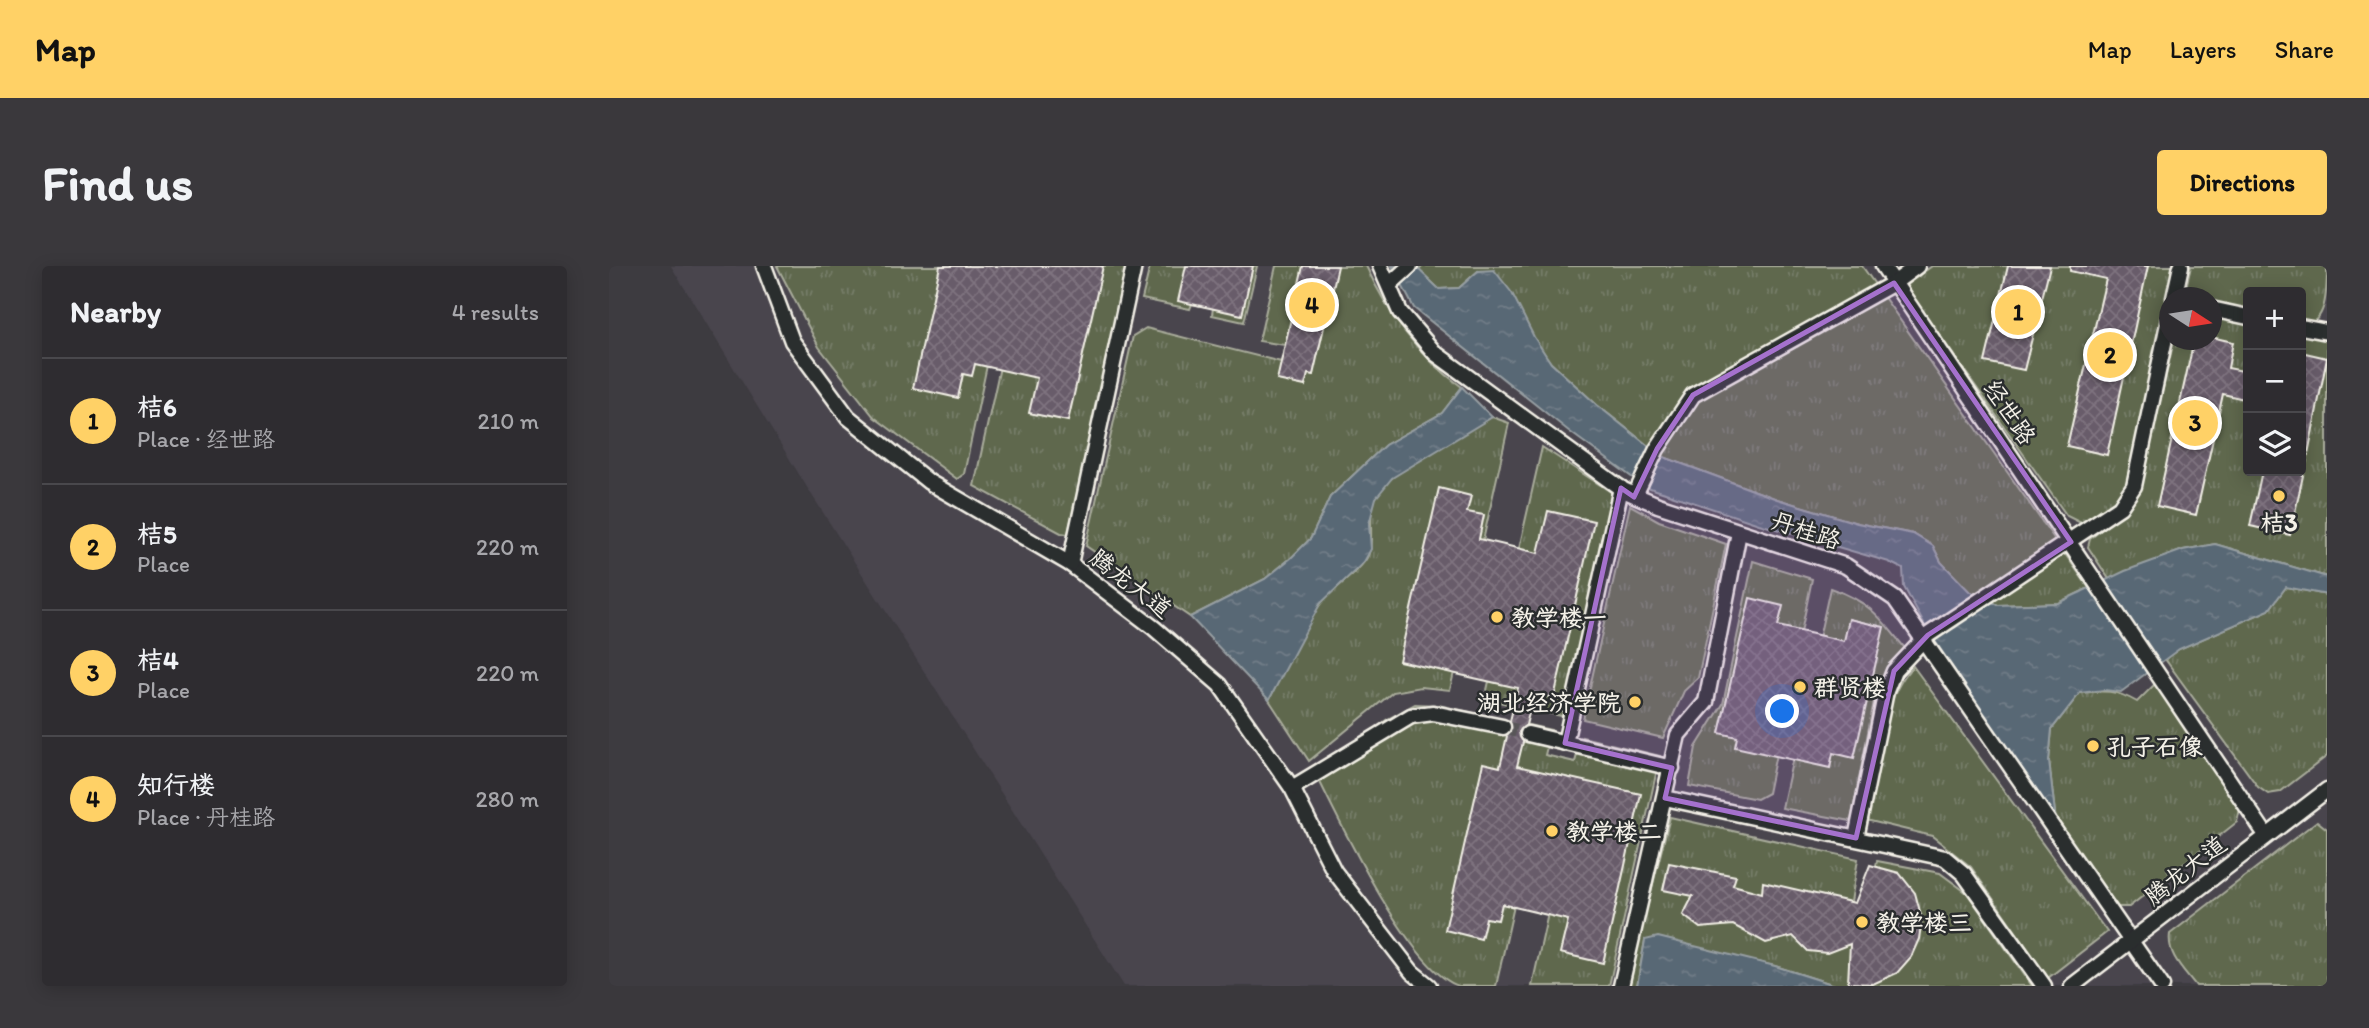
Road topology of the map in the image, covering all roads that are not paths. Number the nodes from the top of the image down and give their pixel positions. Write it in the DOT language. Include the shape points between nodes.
graph roads {
  1 [pos="764,266"];
  2 [pos="1134,266"];
  3 [pos="1380,266"];
  4 [pos="1410,266"];
  5 [pos="1883,266"];
  6 [pos="1917,266"];
  7 [pos="2181,266"];
  8 [pos="1894,282"];
  9 [pos="1390,284"];
  10 [pos="2176,287"];
  11 [pos="2222,311"];
  12 [pos="2243,316"];
  13 [pos="2306,328"];
  14 [pos="2327,332"];
  15 [pos="2163,350"];
  16 [pos="1621,488"];
  17 [pos="1637,491"];
  18 [pos="1739,532"];
  19 [pos="2071,542"];
  20 [pos="1070,564"];
  21 [pos="1925,637"];
  22 [pos="1503,727"];
  23 [pos="1528,734"];
  24 [pos="1565,743"];
  25 [pos="1672,768"];
  26 [pos="1292,788"];
  27 [pos="2326,794"];
  28 [pos="1665,798"];
  29 [pos="2266,835"];
  30 [pos="1856,838"];
  31 [pos="2130,942"];
  32 [pos="1429,986"];
  33 [pos="1622,986"];
  34 [pos="2044,986"];
  35 [pos="2072,986"];
  36 [pos="2162,986"];
  1 -- 20 [label="street, 腾龙大道" via="792,341 848,417 929,481"];
  2 -- 20 [label="street"];
  3 -- 9 [label="street, 丹桂路"];
  4 -- 9 [label="street"];
  5 -- 8 [label="street, 经世路"];
  6 -- 8 [label="street"];
  7 -- 10 [label="street"];
  8 -- 17 [label="street" via="1693,395 1657,449"];
  8 -- 19 [label="street, 经世路"];
  9 -- 16 [label="street, 丹桂路" via="1400,312 1435,353"];
  11 -- 12 [label="street"];
  13 -- 14 [label="street"];
  15 -- 19 [label="street" via="2134,486 2120,507"];
  16 -- 17 [label="street, 丹桂路"];
  16 -- 24 [label="street"];
  17 -- 18 [label="street, 丹桂路"];
  18 -- 21 [label="street, 丹桂路" via="1846,566 1895,599"];
  18 -- 25 [label="street" via="1706,702 1678,735"];
  19 -- 21 [label="street"];
  19 -- 29 [label="street, 经世路"];
  20 -- 26 [label="street, 腾龙大道" via="1220,685"];
  21 -- 30 [label="street" via="1893,671 1886,691"];
  21 -- 31 [label="street, 丹桂路"];
  22 -- 26 [label="street" via="1433,713 1411,716"];
  23 -- 24 [label="street"];
  24 -- 25 [label="street"];
  25 -- 28 [label="street"];
  26 -- 32 [label="street, 腾龙大道" via="1334,872 1412,972"];
  27 -- 29 [label="street, 腾龙大道"];
  28 -- 30 [label="street"];
  28 -- 33 [label="street"];
  29 -- 31 [label="street, 腾龙大道"];
  30 -- 34 [label="street" via="1945,858 1964,874"];
  31 -- 35 [label="street, 腾龙大道"];
  31 -- 36 [label="street, 丹桂路"];
}
